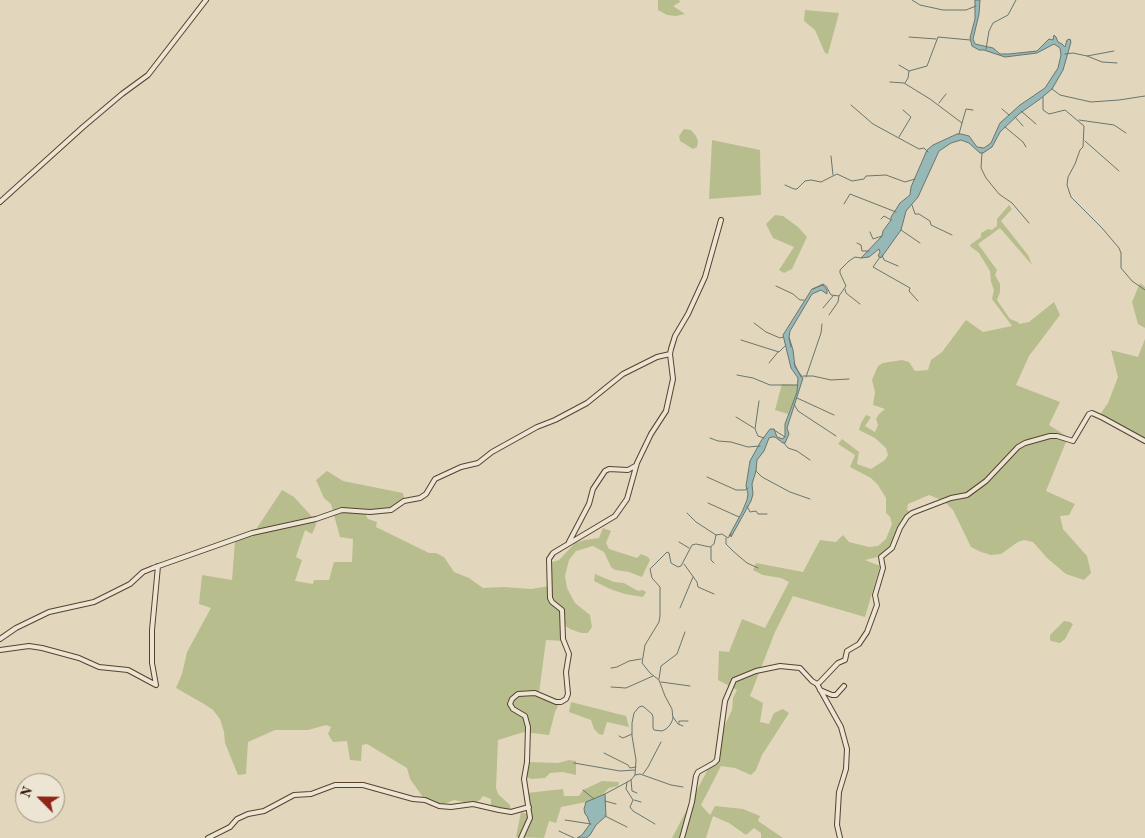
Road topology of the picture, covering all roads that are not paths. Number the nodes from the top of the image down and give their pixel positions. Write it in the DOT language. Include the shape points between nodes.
graph roads {
  1 [pos="206,0"];
  2 [pos="0,202"];
  3 [pos="721,220"];
  4 [pos="670,354"];
  5 [pos="1145,441"];
  6 [pos="636,466"];
  7 [pos="569,542"];
  8 [pos="158,566"];
  9 [pos="0,639"];
  10 [pos="0,650"];
  11 [pos="817,684"];
  12 [pos="844,686"];
  13 [pos="820,690"];
  14 [pos="529,807"];
  15 [pos="208,838"];
  16 [pos="521,838"];
  17 [pos="682,838"];
  18 [pos="840,838"];
  1 -- 2 [label="street" via="148,76 95,116"];
  3 -- 4 [label="street" via="705,277 675,336"];
  4 -- 6 [label="street" via="673,379 666,411 650,434"];
  4 -- 8 [label="street" via="623,374 587,403 537,427 478,462 435,479 424,496 418,499 404,501 391,510 342,510 252,533"];
  5 -- 11 [label="street" via="1092,413 1072,441 1050,436 1025,443 968,495 912,513 900,528 892,548 881,557 883,568 875,595 877,606 867,632 859,644 847,651 844,660"];
  6 -- 7 [label="street" via="629,495 612,518"];
  6 -- 7 [label="street" via="628,470 605,471 593,489 589,504"];
  7 -- 14 [label="street" via="553,553 548,561 550,598 562,610 563,640 569,654 567,697 556,702 535,693 518,694 510,704 526,716 524,779"];
  8 -- 9 [label="street" via="94,602 49,612"];
  8 -- 10 [label="street" via="152,630 156,685 128,670 99,667 42,648 29,646"];
  11 -- 13 [label="street"];
  11 -- 17 [label="street" via="800,668 780,666 734,680 725,702 717,760 694,778 692,802"];
  12 -- 13 [label="street" via="836,695"];
  13 -- 18 [label="street" via="840,727 847,749 836,826"];
  14 -- 15 [label="street" via="511,812 473,804 445,806 363,784 335,785 311,794 294,795 264,811 248,814"];
  14 -- 16 [label="street" via="530,818"];
}
